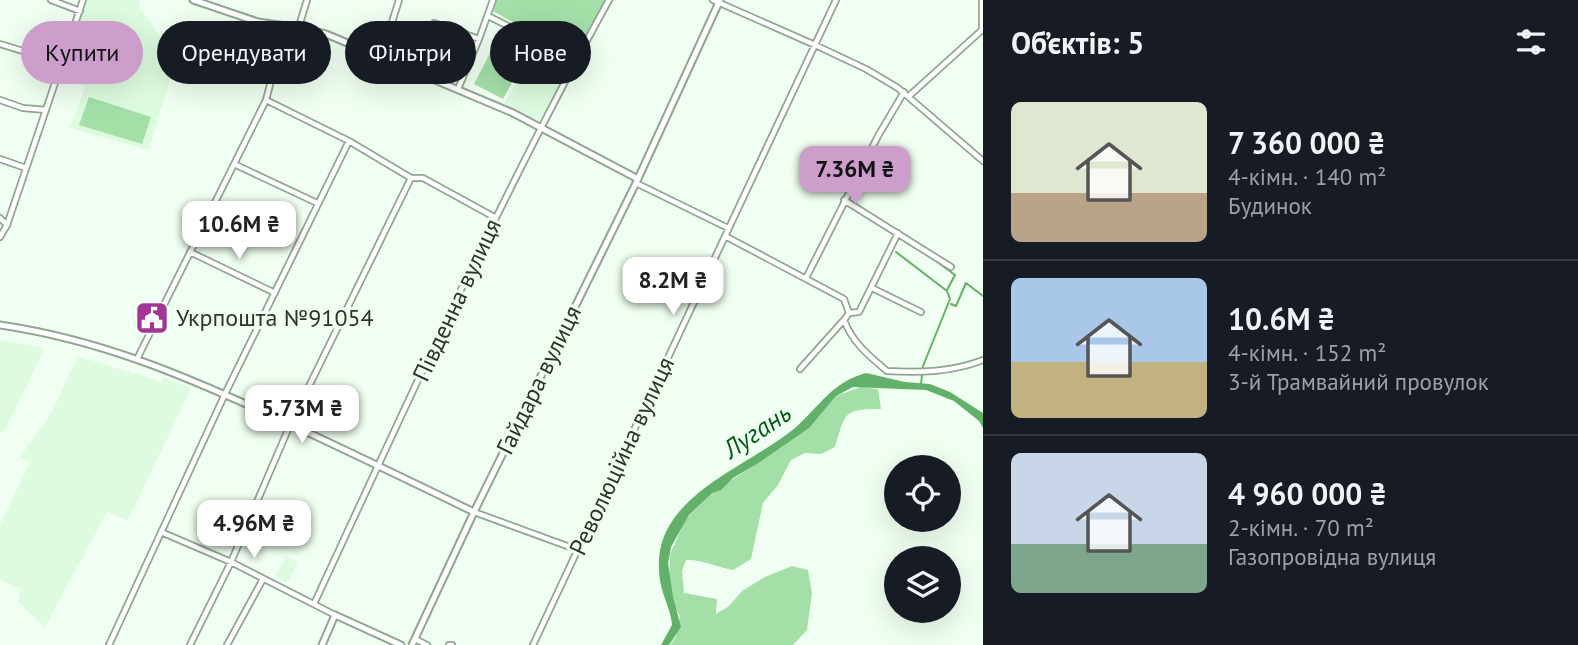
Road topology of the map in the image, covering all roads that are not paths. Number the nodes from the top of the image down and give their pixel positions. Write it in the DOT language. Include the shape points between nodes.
graph roads {
  1 [pos="51,0"];
  2 [pos="83,0"];
  3 [pos="193,0"];
  4 [pos="218,0"];
  5 [pos="307,0"];
  6 [pos="399,0"];
  7 [pos="493,0"];
  8 [pos="609,0"];
  9 [pos="836,0"];
  10 [pos="982,0"];
  11 [pos="717,1"];
  12 [pos="216,8"];
  13 [pos="80,11"];
  14 [pos="488,16"];
  15 [pos="77,21"];
  16 [pos="255,21"];
  17 [pos="301,21"];
  18 [pos="392,21"];
  19 [pos="498,21"];
  20 [pos="591,33"];
  21 [pos="476,38"];
  22 [pos="479,39"];
  23 [pos="0,44"];
  24 [pos="815,44"];
  25 [pos="21,50"];
  26 [pos="55,84"];
  27 [pos="270,84"];
  28 [pos="446,84"];
  29 [pos="563,84"];
  30 [pos="458,89"];
  31 [pos="907,94"];
  32 [pos="0,100"];
  33 [pos="266,100"];
  34 [pos="46,110"];
  35 [pos="540,128"];
  36 [pos="349,141"];
  37 [pos="0,159"];
  38 [pos="983,161"];
  39 [pos="234,164"];
  40 [pos="26,168"];
  41 [pos="411,178"];
  42 [pos="637,181"];
  43 [pos="844,200"];
  44 [pos="317,203"];
  45 [pos="0,218"];
  46 [pos="496,218"];
  47 [pos="7,225"];
  48 [pos="728,229"];
  49 [pos="898,233"];
  50 [pos="725,236"];
  51 [pos="0,237"];
  52 [pos="190,252"];
  53 [pos="951,267"];
  54 [pos="806,278"];
  55 [pos="872,288"];
  56 [pos="275,293"];
  57 [pos="921,312"];
  58 [pos="849,313"];
  59 [pos="844,320"];
  60 [pos="0,325"];
  61 [pos="137,359"];
  62 [pos="983,359"];
  63 [pos="800,369"];
  64 [pos="225,394"];
  65 [pos="290,425"];
  66 [pos="378,466"];
  67 [pos="474,512"];
  68 [pos="161,532"];
  69 [pos="578,550"];
  70 [pos="231,562"];
  71 [pos="263,579"];
  72 [pos="314,604"];
  73 [pos="335,615"];
  74 [pos="413,642"];
  75 [pos="109,645"];
  76 [pos="190,645"];
  77 [pos="227,645"];
  78 [pos="322,645"];
  79 [pos="401,645"];
  80 [pos="427,645"];
  81 [pos="533,645"];
  1 -- 13 [label="street"];
  2 -- 13 [label="street"];
  3 -- 12 [label="street"];
  4 -- 12 [label="street"];
  5 -- 17 [label="street"];
  6 -- 18 [label="street"];
  7 -- 14 [label="street"];
  8 -- 20 [label="street, Південна вулиця"];
  9 -- 24 [label="street, Революційна вулиця"];
  10 -- 31 [label="street" via="982,30"];
  11 -- 24 [label="street"];
  11 -- 42 [label="street, Гайдара вулиця"];
  12 -- 16 [label="street"];
  13 -- 15 [label="street"];
  14 -- 19 [label="street"];
  14 -- 22 [label="street"];
  21 -- 22 [label="street"];
  22 -- 30 [label="street"];
  23 -- 25 [label="street"];
  24 -- 31 [label="street"];
  24 -- 48 [label="street, Революційна вулиця"];
  26 -- 34 [label="street"];
  27 -- 33 [label="street"];
  28 -- 30 [label="street"];
  29 -- 35 [label="street, Південна вулиця"];
  30 -- 35 [label="street"];
  31 -- 38 [label="street"];
  31 -- 43 [label="street"];
  32 -- 34 [label="street"];
  33 -- 36 [label="street"];
  33 -- 39 [label="street"];
  34 -- 40 [label="street"];
  35 -- 42 [label="street"];
  35 -- 46 [label="street, Південна вулиця"];
  36 -- 41 [label="street"];
  36 -- 44 [label="street"];
  37 -- 40 [label="street"];
  39 -- 44 [label="street"];
  39 -- 52 [label="street"];
  40 -- 47 [label="street"];
  41 -- 46 [label="street" via="423,178"];
  41 -- 65 [label="street"];
  42 -- 48 [label="street"];
  42 -- 67 [label="street, Гайдара вулиця"];
  43 -- 49 [label="street"];
  43 -- 54 [label="street"];
  44 -- 56 [label="street"];
  45 -- 47 [label="street"];
  46 -- 66 [label="street, Південна вулиця"];
  47 -- 51 [label="street"];
  48 -- 50 [label="street, Революційна вулиця"];
  49 -- 53 [label="street"];
  49 -- 55 [label="street"];
  50 -- 54 [label="street"];
  50 -- 69 [label="street, Революційна вулиця"];
  52 -- 56 [label="street"];
  52 -- 61 [label="street"];
  54 -- 58 [label="street" via="844,299"];
  55 -- 57 [label="street"];
  55 -- 58 [label="street" via="859,312"];
  56 -- 64 [label="street"];
  58 -- 59 [label="street"];
  59 -- 62 [label="street" via="856,344 887,371 941,371"];
  59 -- 63 [label="street"];
  60 -- 61 [label="street" via="81,340"];
  61 -- 64 [label="street"];
  64 -- 65 [label="street"];
  64 -- 68 [label="street"];
  65 -- 66 [label="street"];
  65 -- 70 [label="street"];
  66 -- 67 [label="street"];
  66 -- 72 [label="street, Південна вулиця"];
  67 -- 69 [label="street"];
  67 -- 74 [label="street, Гайдара вулиця"];
  68 -- 70 [label="street"];
  68 -- 75 [label="street"];
  69 -- 81 [label="street, Революційна вулиця"];
  70 -- 71 [label="street"];
  70 -- 76 [label="street"];
  71 -- 72 [label="street"];
  71 -- 77 [label="street"];
  72 -- 73 [label="street"];
  73 -- 78 [label="street"];
  73 -- 79 [label="street"];
  74 -- 80 [label="street"];
}
